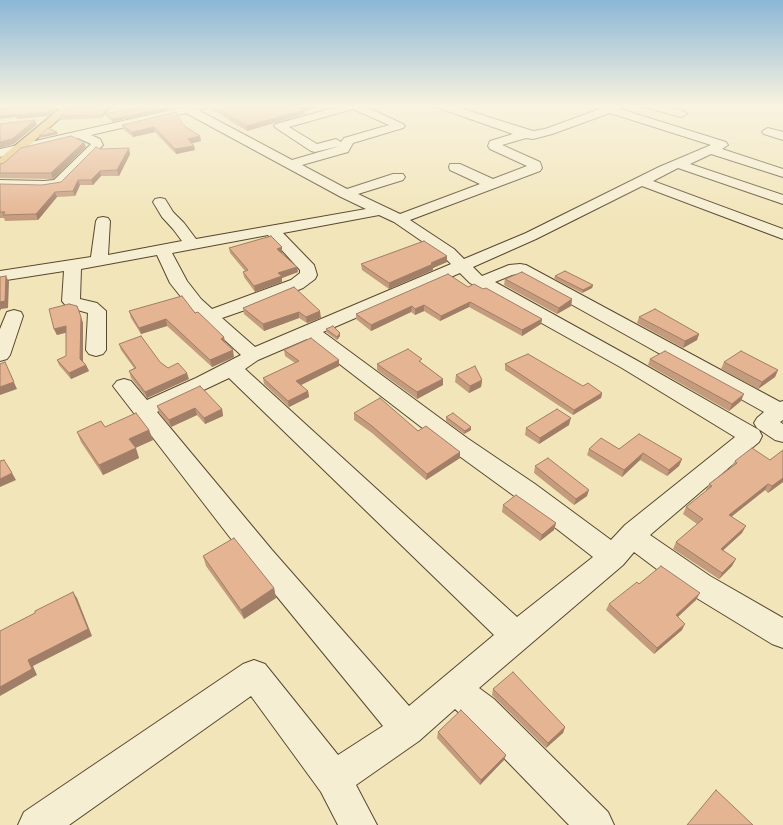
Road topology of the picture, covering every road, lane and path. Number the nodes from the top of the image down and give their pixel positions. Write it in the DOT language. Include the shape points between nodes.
graph roads {
  1 [pos="23,144"];
  2 [pos="40,144"];
  3 [pos="96,144"];
  4 [pos="258,144"];
  5 [pos="308,144"];
  6 [pos="336,144"];
  7 [pos="347,144"];
  8 [pos="500,144"];
  9 [pos="717,144"];
  10 [pos="15,150"];
  11 [pos="711,150"];
  12 [pos="0,153"];
  13 [pos="0,164"];
  14 [pos="292,164"];
  15 [pos="678,164"];
  16 [pos="455,167"];
  17 [pos="783,173"];
  18 [pos="398,178"];
  19 [pos="641,181"];
  20 [pos="0,184"];
  21 [pos="492,184"];
  22 [pos="346,194"];
  23 [pos="783,200"];
  24 [pos="160,202"];
  25 [pos="378,211"];
  26 [pos="399,219"];
  27 [pos="103,221"];
  28 [pos="272,230"];
  29 [pos="783,234"];
  30 [pos="192,245"];
  31 [pos="162,250"];
  32 [pos="99,261"];
  33 [pos="462,265"];
  34 [pos="72,266"];
  35 [pos="0,276"];
  36 [pos="482,282"];
  37 [pos="14,316"];
  38 [pos="209,316"];
  39 [pos="309,331"];
  40 [pos="660,346"];
  41 [pos="96,350"];
  42 [pos="0,354"];
  43 [pos="241,362"];
  44 [pos="629,364"];
  45 [pos="124,386"];
  46 [pos="143,410"];
  47 [pos="772,422"];
  48 [pos="632,536"];
  49 [pos="613,557"];
  50 [pos="783,634"];
  51 [pos="516,636"];
  52 [pos="455,688"];
  53 [pos="408,729"];
  54 [pos="334,779"];
  55 [pos="37,825"];
  56 [pos="358,825"];
  57 [pos="595,825"];
  1 -- 10 [label="main road"];
  2 -- 10 [label="street"];
  3 -- 20 [label="street" via="58,182 44,185"];
  4 -- 14 [label="street"];
  5 -- 6 [label="street" via="315,148"];
  7 -- 14 [label="street" via="344,149"];
  8 -- 21 [label="street" via="494,146 535,165 535,168"];
  9 -- 11 [label="street" via="722,145"];
  10 -- 12 [label="street"];
  10 -- 13 [label="main road"];
  11 -- 15 [label="street"];
  11 -- 17 [label="street"];
  14 -- 22 [label="street"];
  15 -- 19 [label="street"];
  15 -- 23 [label="street"];
  16 -- 21 [label="street"];
  18 -- 22 [label="street"];
  19 -- 29 [label="street"];
  19 -- 33 [label="street" via="531,236"];
  21 -- 26 [label="street"];
  22 -- 25 [label="street"];
  24 -- 30 [label="street"];
  25 -- 26 [label="street"];
  25 -- 28 [label="street"];
  26 -- 33 [label="street"];
  27 -- 32 [label="street"];
  28 -- 30 [label="street"];
  28 -- 38 [label="street" via="308,269 309,275 297,284"];
  30 -- 31 [label="street"];
  31 -- 32 [label="street"];
  31 -- 38 [label="street" via="179,283 195,304"];
  32 -- 34 [label="street"];
  33 -- 36 [label="street"];
  33 -- 39 [label="street"];
  34 -- 35 [label="street"];
  34 -- 41 [label="street" via="71,301 91,306 97,311"];
  36 -- 40 [label="street" via="509,270 520,269"];
  36 -- 44 [label="street"];
  37 -- 42 [label="street"];
  38 -- 43 [label="street" via="250,353"];
  39 -- 43 [label="street"];
  39 -- 49 [label="street"];
  40 -- 44 [label="street"];
  40 -- 47 [label="street"];
  43 -- 46 [label="street" via="203,383"];
  43 -- 51 [label="street"];
  44 -- 47 [label="street"];
  45 -- 46 [label="street"];
  46 -- 53 [label="street" via="262,558"];
  47 -- 48 [label="street"];
  48 -- 49 [label="street"];
  48 -- 50 [label="street" via="700,586"];
  49 -- 51 [label="street"];
  51 -- 52 [label="street"];
  52 -- 53 [label="street"];
  52 -- 57 [label="street" via="482,711"];
  53 -- 54 [label="street"];
  54 -- 55 [label="street" via="254,675"];
  54 -- 56 [label="street"];
}
